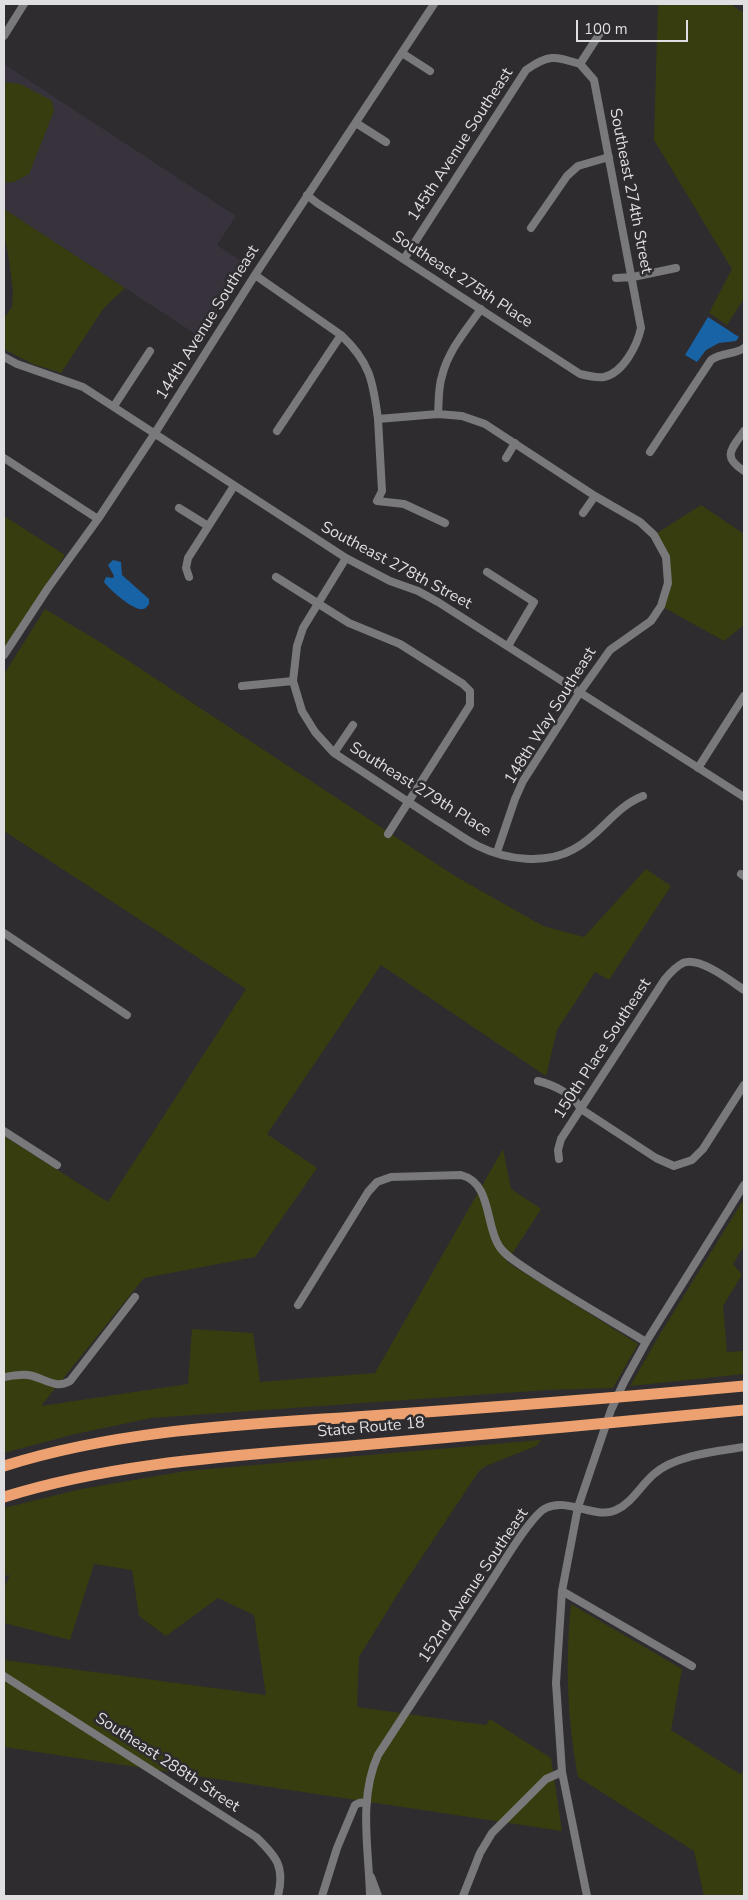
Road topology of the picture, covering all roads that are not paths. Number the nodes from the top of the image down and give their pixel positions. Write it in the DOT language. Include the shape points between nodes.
graph roads {
  1 [pos="24,4"];
  2 [pos="434,4"];
  3 [pos="600,33"];
  4 [pos="4,36"];
  5 [pos="402,53"];
  6 [pos="580,64"];
  7 [pos="430,71"];
  8 [pos="356,123"];
  9 [pos="386,142"];
  10 [pos="609,156"];
  11 [pos="307,195"];
  12 [pos="531,228"];
  13 [pos="404,259"];
  14 [pos="676,268"];
  15 [pos="255,275"];
  16 [pos="632,277"];
  17 [pos="616,278"];
  18 [pos="481,309"];
  19 [pos="341,335"];
  20 [pos="744,348"];
  21 [pos="150,351"];
  22 [pos="4,357"];
  23 [pos="606,377"];
  24 [pos="114,406"];
  25 [pos="438,414"];
  26 [pos="378,419"];
  27 [pos="277,431"];
  28 [pos="744,431"];
  29 [pos="155,433"];
  30 [pos="515,443"];
  31 [pos="650,452"];
  32 [pos="4,458"];
  33 [pos="506,458"];
  34 [pos="744,471"];
  35 [pos="234,486"];
  36 [pos="595,496"];
  37 [pos="179,508"];
  38 [pos="583,513"];
  39 [pos="98,519"];
  40 [pos="445,523"];
  41 [pos="208,526"];
  42 [pos="346,558"];
  43 [pos="486,572"];
  44 [pos="189,577"];
  45 [pos="276,577"];
  46 [pos="318,604"];
  47 [pos="508,646"];
  48 [pos="4,655"];
  49 [pos="293,681"];
  50 [pos="242,686"];
  51 [pos="580,692"];
  52 [pos="744,696"];
  53 [pos="353,725"];
  54 [pos="334,752"];
  55 [pos="698,768"];
  56 [pos="643,796"];
  57 [pos="744,797"];
  58 [pos="408,802"];
  59 [pos="388,834"];
  60 [pos="497,852"];
  61 [pos="4,933"];
  62 [pos="744,990"];
  63 [pos="127,1015"];
  64 [pos="538,1081"];
  65 [pos="744,1085"];
  66 [pos="581,1109"];
  67 [pos="4,1131"];
  68 [pos="560,1159"];
  69 [pos="58,1165"];
  70 [pos="744,1185"];
  71 [pos="135,1297"];
  72 [pos="298,1305"];
  73 [pos="646,1342"];
  74 [pos="4,1377"];
  75 [pos="744,1386"];
  76 [pos="744,1410"];
  77 [pos="744,1448"];
  78 [pos="4,1466"];
  79 [pos="4,1497"];
  80 [pos="578,1508"];
  81 [pos="562,1591"];
  82 [pos="692,1666"];
  83 [pos="4,1676"];
  84 [pos="562,1772"];
  85 [pos="367,1802"];
  86 [pos="369,1870"];
  87 [pos="278,1896"];
  88 [pos="322,1896"];
  89 [pos="370,1896"];
  90 [pos="378,1896"];
  91 [pos="463,1896"];
  92 [pos="587,1896"];
  1 -- 4 [label="street"];
  2 -- 5 [label="street, 144th Avenue Southeast"];
  3 -- 6 [label="street"];
  5 -- 7 [label="street"];
  5 -- 8 [label="street, 144th Avenue Southeast"];
  6 -- 10 [label="street, Southeast 274th Street" via="594,80"];
  6 -- 13 [label="street, 145th Avenue Southeast" via="562,58 542,58 526,70"];
  8 -- 9 [label="street"];
  8 -- 11 [label="street, 144th Avenue Southeast"];
  10 -- 12 [label="street" via="578,166 567,176"];
  10 -- 16 [label="street, Southeast 274th Street"];
  11 -- 13 [label="street, Southeast 275th Place"];
  11 -- 15 [label="street, 144th Avenue Southeast"];
  13 -- 18 [label="street, Southeast 275th Place"];
  14 -- 16 [label="street"];
  15 -- 19 [label="street"];
  15 -- 29 [label="street, 144th Avenue Southeast"];
  16 -- 17 [label="street"];
  16 -- 23 [label="street, Southeast 274th Street" via="641,328 635,347 619,368"];
  18 -- 23 [label="street, Southeast 275th Place" via="580,374"];
  18 -- 25 [label="street" via="445,366"];
  19 -- 26 [label="street" via="352,345 372,381"];
  19 -- 27 [label="street"];
  20 -- 31 [label="street" via="711,360"];
  21 -- 24 [label="street"];
  22 -- 24 [label="street, Southeast 278th Street" via="83,387"];
  24 -- 29 [label="street, Southeast 278th Street"];
  25 -- 26 [label="street"];
  25 -- 30 [label="street" via="462,416 485,424"];
  26 -- 40 [label="street" via="382,491 377,501 404,504"];
  28 -- 34 [label="street" via="730,458"];
  29 -- 35 [label="street, Southeast 278th Street"];
  29 -- 39 [label="street, 144th Avenue Southeast"];
  30 -- 33 [label="street"];
  30 -- 36 [label="street"];
  32 -- 39 [label="street"];
  35 -- 41 [label="street"];
  35 -- 42 [label="street, Southeast 278th Street"];
  36 -- 38 [label="street"];
  36 -- 51 [label="street, 148th Way Southeast" via="640,522 654,535 666,557 669,573 667,592 652,621 610,650"];
  37 -- 41 [label="street"];
  39 -- 48 [label="street, 144th Avenue Southeast"];
  41 -- 44 [label="street" via="188,558 186,568"];
  42 -- 46 [label="street"];
  42 -- 47 [label="street, Southeast 278th Street" via="390,581 418,591"];
  43 -- 47 [label="street" via="534,602"];
  45 -- 46 [label="street"];
  46 -- 49 [label="street" via="303,628 297,646"];
  46 -- 58 [label="street" via="355,626 400,644 470,691 470,705"];
  47 -- 51 [label="street, Southeast 278th Street"];
  49 -- 50 [label="street"];
  49 -- 54 [label="street, Southeast 279th Place" via="302,711 314,732"];
  51 -- 55 [label="street, Southeast 278th Street"];
  51 -- 60 [label="street, 148th Way Southeast" via="523,781"];
  52 -- 55 [label="street"];
  53 -- 54 [label="street"];
  54 -- 58 [label="street, Southeast 279th Place"];
  55 -- 57 [label="street, Southeast 278th Street"];
  56 -- 60 [label="street, Southeast 279th Place" via="619,809 587,840 555,858 519,857"];
  58 -- 59 [label="street"];
  58 -- 60 [label="street, Southeast 279th Place" via="479,846"];
  61 -- 63 [label="street"];
  62 -- 66 [label="street, 150th Place Southeast" via="694,962 685,962 673,969"];
  64 -- 66 [label="street" via="556,1087 576,1101"];
  65 -- 66 [label="street" via="703,1148 692,1160 681,1165 674,1166 656,1158"];
  66 -- 68 [label="street, 150th Place Southeast" via="559,1142"];
  67 -- 69 [label="street"];
  70 -- 73 [label="street"];
  71 -- 74 [label="street" via="64,1385 26,1374"];
  72 -- 73 [label="street" via="377,1182 391,1177 466,1177 486,1201 499,1247 513,1260"];
  73 -- 80 [label="street" via="611,1410"];
  75 -- 78 [label="highway, State Route 18" via="189,1429 107,1440"];
  76 -- 79 [label="highway, State Route 18" via="184,1460 108,1471"];
  77 -- 80 [label="street, 152nd Avenue Southeast" via="710,1452 666,1466 626,1504 612,1512"];
  80 -- 81 [label="street"];
  80 -- 85 [label="street, 152nd Avenue Southeast" via="555,1505 545,1508 523,1534 378,1755 369,1779"];
  81 -- 82 [label="street"];
  81 -- 84 [label="street" via="556,1683"];
  83 -- 87 [label="street, Southeast 288th Street" via="256,1837 278,1863 281,1874"];
  84 -- 91 [label="street" via="546,1779 492,1833 480,1853"];
  84 -- 92 [label="street"];
  85 -- 86 [label="street, 152nd Avenue Southeast"];
  85 -- 88 [label="street" via="355,1806"];
  86 -- 89 [label="street, 152nd Avenue Southeast"];
  86 -- 90 [label="street"];
}
